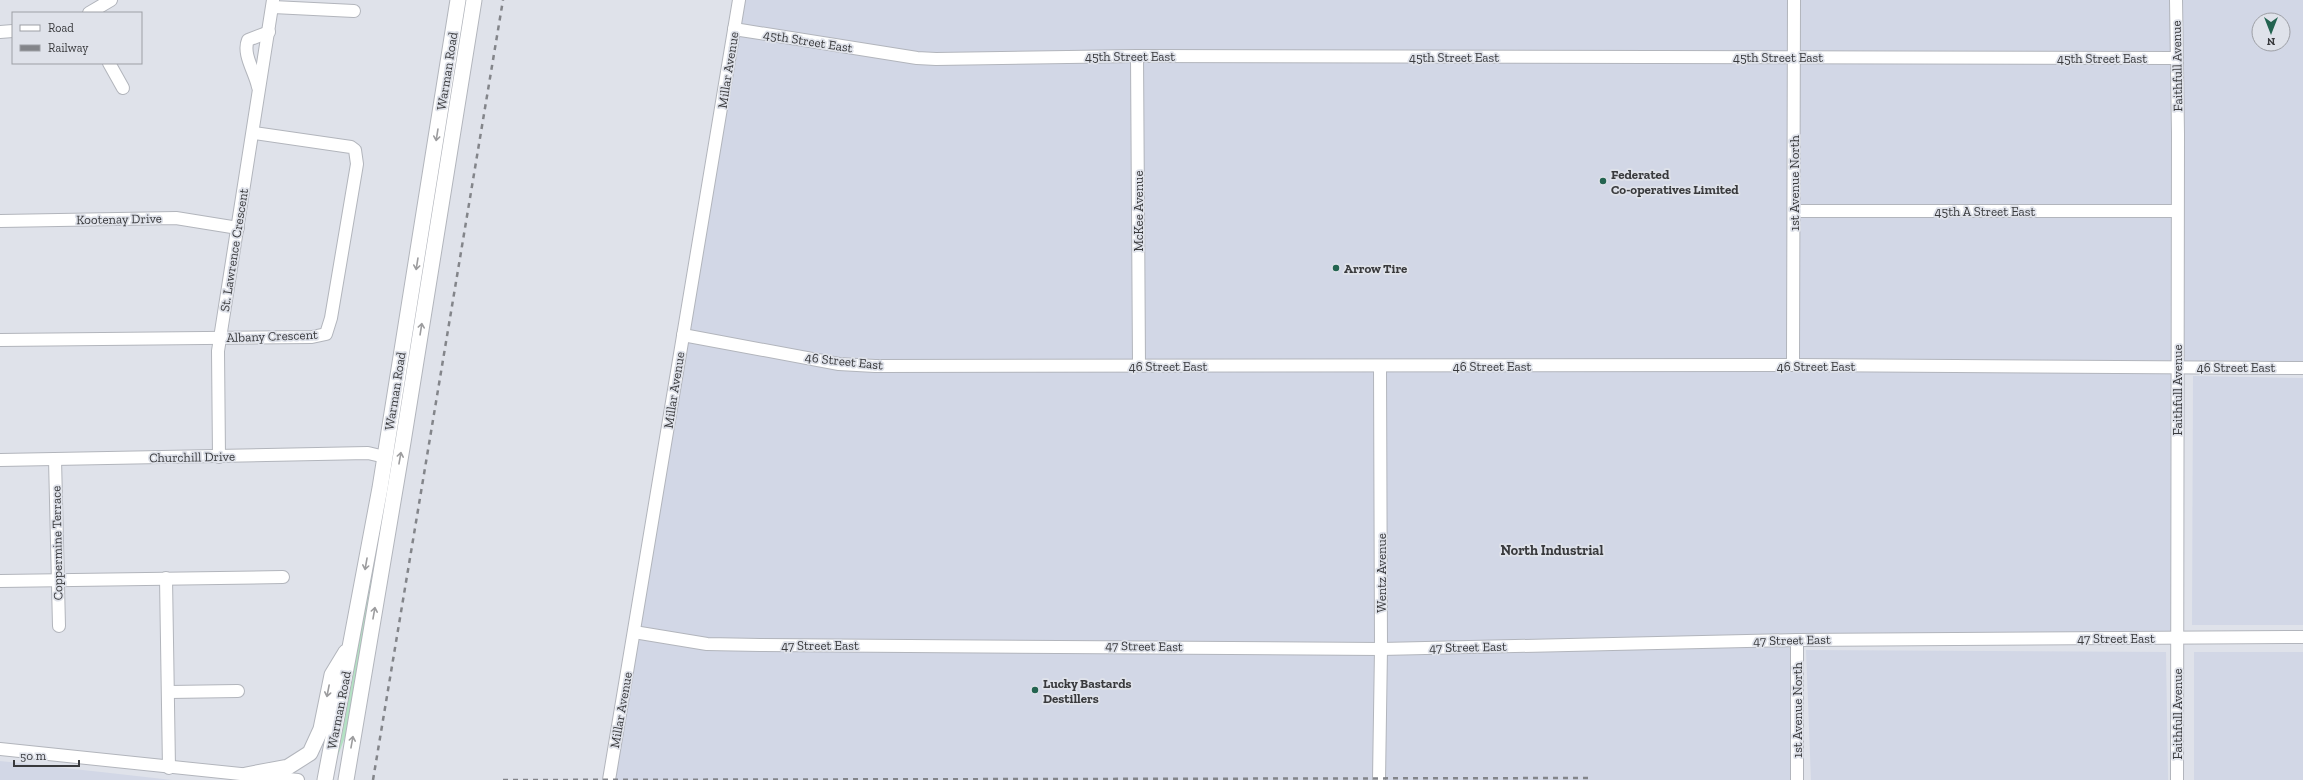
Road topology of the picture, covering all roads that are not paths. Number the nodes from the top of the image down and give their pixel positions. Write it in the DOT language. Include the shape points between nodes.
graph roads {
  1 [pos="111,0"];
  2 [pos="458,0"];
  3 [pos="474,0"];
  4 [pos="739,0"];
  5 [pos="1794,0"];
  6 [pos="2176,0"];
  7 [pos="273,4"];
  8 [pos="354,11"];
  9 [pos="91,12"];
  10 [pos="734,29"];
  11 [pos="12,31"];
  12 [pos="0,32"];
  13 [pos="269,32"];
  14 [pos="1137,56"];
  15 [pos="1794,57"];
  16 [pos="2177,58"];
  17 [pos="110,64"];
  18 [pos="123,88"];
  19 [pos="260,92"];
  20 [pos="254,133"];
  21 [pos="1794,211"];
  22 [pos="2177,211"];
  23 [pos="0,221"];
  24 [pos="238,228"];
  25 [pos="683,335"];
  26 [pos="220,338"];
  27 [pos="0,340"];
  28 [pos="1139,365"];
  29 [pos="1793,365"];
  30 [pos="1380,367"];
  31 [pos="2177,367"];
  32 [pos="2303,368"];
  33 [pos="219,457"];
  34 [pos="385,457"];
  35 [pos="55,459"];
  36 [pos="0,460"];
  37 [pos="381,572"];
  38 [pos="283,577"];
  39 [pos="166,578"];
  40 [pos="58,580"];
  41 [pos="0,581"];
  42 [pos="59,626"];
  43 [pos="634,632"];
  44 [pos="2303,637"];
  45 [pos="2177,638"];
  46 [pos="1797,640"];
  47 [pos="351,644"];
  48 [pos="1381,649"];
  49 [pos="238,690"];
  50 [pos="169,692"];
  51 [pos="0,749"];
  52 [pos="169,768"];
  53 [pos="252,778"];
  54 [pos="298,780"];
  55 [pos="325,780"];
  56 [pos="346,780"];
  57 [pos="609,780"];
  58 [pos="1379,780"];
  59 [pos="1797,780"];
  60 [pos="2177,780"];
  1 -- 9 [label="street"];
  2 -- 34 [label="main road, Warman Road, one-way"];
  37 -- 3 [label="main road, Warman Road, one-way"];
  4 -- 10 [label="street, Millar Avenue"];
  5 -- 15 [label="street, 1st Avenue North"];
  6 -- 16 [label="street, Faithfull Avenue"];
  7 -- 8 [label="street"];
  7 -- 13 [label="street, St. Lawrence Crescent"];
  10 -- 14 [label="street, 45th Street East" via="917,58"];
  10 -- 25 [label="street, Millar Avenue"];
  11 -- 12 [label="street"];
  13 -- 19 [label="street, St. Lawrence Crescent"];
  13 -- 19 [label="street, St. Lawrence Crescent" via="248,40 246,46 246,53"];
  14 -- 15 [label="street, 45th Street East"];
  14 -- 28 [label="street, McKee Avenue"];
  15 -- 16 [label="street, 45th Street East"];
  15 -- 21 [label="street, 1st Avenue North"];
  16 -- 22 [label="street, Faithfull Avenue"];
  17 -- 18 [label="street"];
  19 -- 20 [label="street, St. Lawrence Crescent"];
  20 -- 24 [label="street, St. Lawrence Crescent"];
  20 -- 26 [label="street, Albany Crescent" via="355,150 354,179 331,318 326,334 312,337"];
  21 -- 22 [label="street, 45th A Street East"];
  21 -- 29 [label="street, 1st Avenue North"];
  22 -- 31 [label="street, Faithfull Avenue"];
  23 -- 24 [label="street, Kootenay Drive" via="176,218"];
  24 -- 26 [label="street, St. Lawrence Crescent"];
  25 -- 28 [label="street, 46 Street East" via="857,365"];
  25 -- 43 [label="street, Millar Avenue"];
  26 -- 27 [label="street, Albany Crescent"];
  26 -- 33 [label="street, St. Lawrence Crescent"];
  28 -- 30 [label="street, 46 Street East"];
  29 -- 30 [label="street, 46 Street East"];
  29 -- 31 [label="street, 46 Street East"];
  30 -- 48 [label="street, Wentz Avenue"];
  31 -- 32 [label="street, 46 Street East"];
  31 -- 45 [label="street, Faithfull Avenue"];
  33 -- 34 [label="street, Churchill Drive" via="368,453"];
  33 -- 35 [label="street, Churchill Drive"];
  34 -- 37 [label="main road" via="388,474 379,527"];
  34 -- 47 [label="main road, Warman Road, one-way"];
  35 -- 36 [label="street, Churchill Drive"];
  35 -- 40 [label="street, Coppermine Terrace"];
  56 -- 37 [label="main road, Warman Road, one-way"];
  38 -- 39 [label="street"];
  39 -- 40 [label="street"];
  39 -- 50 [label="street"];
  40 -- 41 [label="street"];
  40 -- 42 [label="street, Coppermine Terrace"];
  43 -- 48 [label="street, 47 Street East" via="707,644 737,645"];
  43 -- 57 [label="street, Millar Avenue"];
  44 -- 45 [label="street, 47 Street East"];
  45 -- 46 [label="street, 47 Street East"];
  45 -- 60 [label="street, Faithfull Avenue"];
  46 -- 48 [label="street, 47 Street East"];
  46 -- 59 [label="street, 1st Avenue North"];
  47 -- 53 [label="main road, one-way" via="332,675 321,729 310,753 288,767"];
  47 -- 55 [label="main road, Warman Road"];
  48 -- 58 [label="street, Wentz Avenue"];
  49 -- 50 [label="street"];
  50 -- 52 [label="street"];
  51 -- 52 [label="street"];
  52 -- 53 [label="street"];
  53 -- 54 [label="street"];
}
